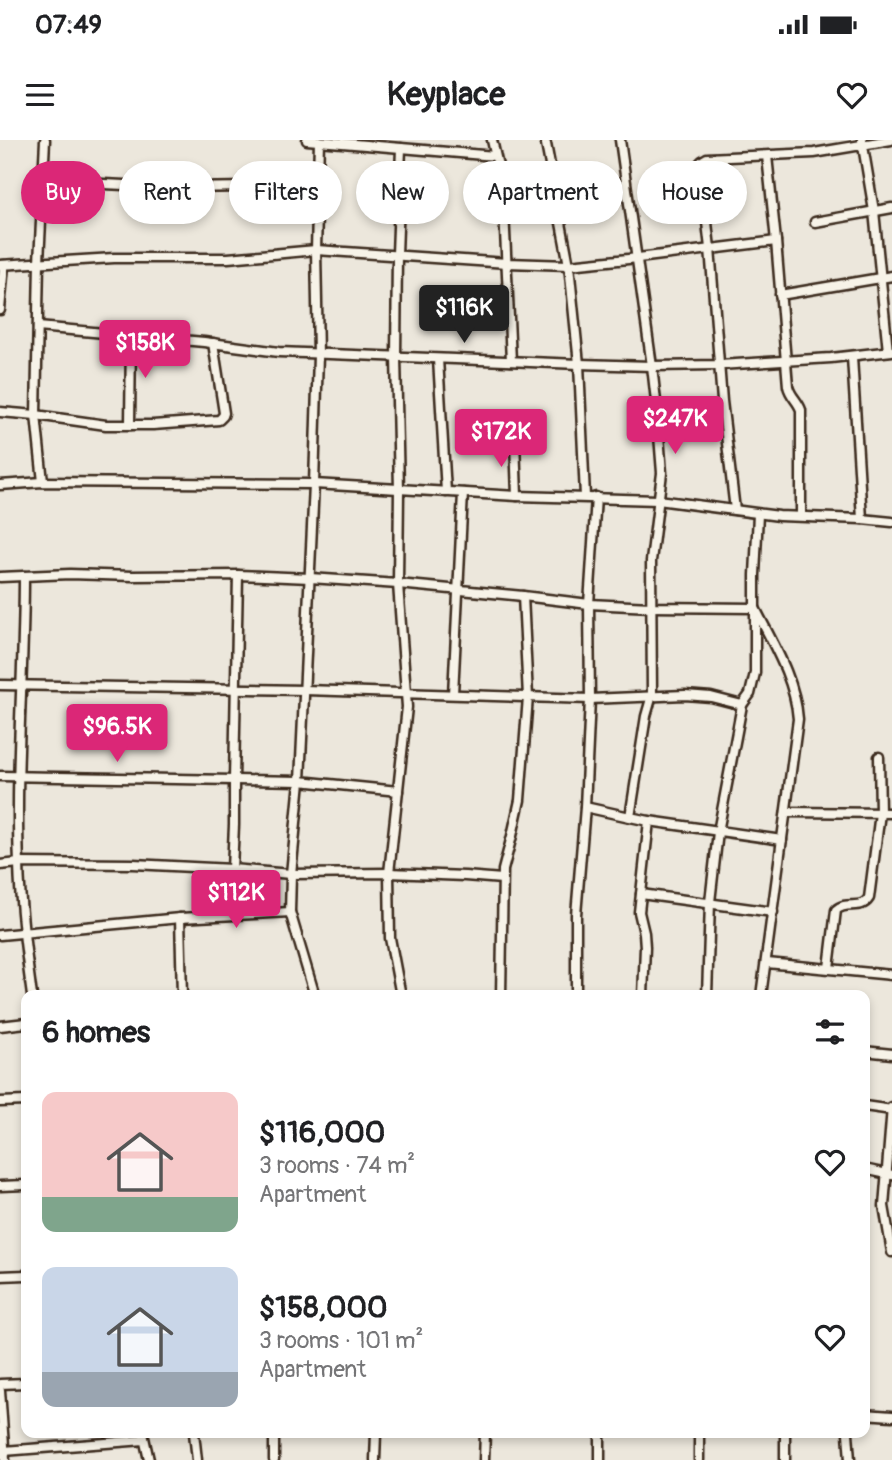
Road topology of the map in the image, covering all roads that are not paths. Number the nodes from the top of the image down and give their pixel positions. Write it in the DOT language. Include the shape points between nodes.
graph roads {
  1 [pos="46,140"];
  2 [pos="307,140"];
  3 [pos="492,140"];
  4 [pos="620,140"];
  5 [pos="891,140"];
  6 [pos="319,141"];
  7 [pos="863,142"];
  8 [pos="546,144"];
  9 [pos="401,148"];
  10 [pos="495,156"];
  11 [pos="767,156"];
  12 [pos="44,161"];
  13 [pos="318,161"];
  14 [pos="105,184"];
  15 [pos="229,187"];
  16 [pos="892,208"];
  17 [pos="874,211"];
  18 [pos="815,222"];
  19 [pos="41,224"];
  20 [pos="316,224"];
  21 [pos="776,241"];
  22 [pos="710,248"];
  23 [pos="316,250"];
  24 [pos="397,254"];
  25 [pos="638,258"];
  26 [pos="39,262"];
  27 [pos="507,262"];
  28 [pos="2,265"];
  29 [pos="569,265"];
  30 [pos="892,276"];
  31 [pos="881,278"];
  32 [pos="780,295"];
  33 [pos="0,310"];
  34 [pos="38,327"];
  35 [pos="131,334"];
  36 [pos="213,343"];
  37 [pos="890,351"];
  38 [pos="318,355"];
  39 [pos="396,357"];
  40 [pos="852,357"];
  41 [pos="438,359"];
  42 [pos="512,361"];
  43 [pos="786,361"];
  44 [pos="579,364"];
  45 [pos="719,365"];
  46 [pos="652,366"];
  47 [pos="0,412"];
  48 [pos="36,415"];
  49 [pos="130,425"];
  50 [pos="515,441"];
  51 [pos="43,482"];
  52 [pos="314,484"];
  53 [pos="0,485"];
  54 [pos="399,490"];
  55 [pos="446,492"];
  56 [pos="463,493"];
  57 [pos="517,496"];
  58 [pos="585,497"];
  59 [pos="596,497"];
  60 [pos="658,500"];
  61 [pos="735,510"];
  62 [pos="758,513"];
  63 [pos="801,516"];
  64 [pos="862,519"];
  65 [pos="892,522"];
  66 [pos="238,575"];
  67 [pos="24,576"];
  68 [pos="0,577"];
  69 [pos="310,578"];
  70 [pos="398,584"];
  71 [pos="458,589"];
  72 [pos="523,596"];
  73 [pos="589,604"];
  74 [pos="651,607"];
  75 [pos="755,608"];
  76 [pos="0,685"];
  77 [pos="22,686"];
  78 [pos="236,689"];
  79 [pos="305,690"];
  80 [pos="407,693"];
  81 [pos="453,694"];
  82 [pos="652,695"];
  83 [pos="528,697"];
  84 [pos="590,699"];
  85 [pos="742,705"];
  86 [pos="879,757"];
  87 [pos="0,776"];
  88 [pos="18,776"];
  89 [pos="234,781"];
  90 [pos="300,782"];
  91 [pos="398,791"];
  92 [pos="585,807"];
  93 [pos="786,811"];
  94 [pos="880,813"];
  95 [pos="892,813"];
  96 [pos="629,817"];
  97 [pos="649,821"];
  98 [pos="718,832"];
  99 [pos="782,840"];
  100 [pos="19,863"];
  101 [pos="0,865"];
  102 [pos="232,869"];
  103 [pos="389,873"];
  104 [pos="291,874"];
  105 [pos="502,878"];
  106 [pos="641,894"];
  107 [pos="710,902"];
  108 [pos="290,912"];
  109 [pos="773,912"];
  110 [pos="180,918"];
  111 [pos="23,932"];
  112 [pos="0,935"];
  113 [pos="767,962"];
  114 [pos="829,968"];
  115 [pos="892,975"];
  116 [pos="31,990"];
  117 [pos="182,990"];
  118 [pos="313,990"];
  119 [pos="400,990"];
  120 [pos="501,990"];
  121 [pos="576,990"];
  122 [pos="643,990"];
  123 [pos="707,990"];
  124 [pos="762,990"];
  125 [pos="21,1024"];
  126 [pos="0,1026"];
  127 [pos="870,1052"];
  128 [pos="892,1054"];
  129 [pos="21,1101"];
  130 [pos="0,1102"];
  131 [pos="870,1107"];
  132 [pos="892,1109"];
  133 [pos="870,1170"];
  134 [pos="889,1174"];
  135 [pos="21,1185"];
  136 [pos="0,1186"];
  137 [pos="892,1252"];
  138 [pos="21,1275"];
  139 [pos="0,1276"];
  140 [pos="21,1383"];
  141 [pos="0,1384"];
  142 [pos="0,1390"];
  143 [pos="870,1414"];
  144 [pos="892,1416"];
  145 [pos="135,1438"];
  146 [pos="143,1438"];
  147 [pos="195,1438"];
  148 [pos="274,1438"];
  149 [pos="376,1438"];
  150 [pos="485,1438"];
  151 [pos="600,1438"];
  152 [pos="699,1438"];
  153 [pos="785,1438"];
  154 [pos="848,1438"];
  155 [pos="4,1455"];
  156 [pos="149,1460"];
  157 [pos="197,1460"];
  158 [pos="274,1460"];
  159 [pos="375,1460"];
  160 [pos="484,1460"];
  161 [pos="600,1460"];
  162 [pos="699,1460"];
  163 [pos="785,1460"];
  164 [pos="850,1460"];
  1 -- 12 [label="street"];
  2 -- 6 [label="street"];
  3 -- 10 [label="street"];
  4 -- 25 [label="street"];
  5 -- 7 [label="street"];
  6 -- 9 [label="street"];
  6 -- 13 [label="street"];
  7 -- 11 [label="street" via="822,152"];
  7 -- 17 [label="street"];
  8 -- 29 [label="street"];
  9 -- 10 [label="street"];
  9 -- 24 [label="street"];
  10 -- 27 [label="street" via="503,188"];
  11 -- 21 [label="street"];
  11 -- 22 [label="street" via="702,160"];
  14 -- 15 [label="street"];
  16 -- 17 [label="street"];
  17 -- 18 [label="street"];
  17 -- 31 [label="street"];
  19 -- 26 [label="street"];
  20 -- 23 [label="street"];
  21 -- 22 [label="street"];
  21 -- 32 [label="street"];
  22 -- 25 [label="street"];
  22 -- 45 [label="street"];
  23 -- 24 [label="street"];
  23 -- 26 [label="street" via="228,258"];
  23 -- 38 [label="street"];
  24 -- 27 [label="street"];
  24 -- 39 [label="street"];
  25 -- 29 [label="street"];
  25 -- 46 [label="street"];
  26 -- 28 [label="street"];
  26 -- 34 [label="street"];
  27 -- 29 [label="street"];
  27 -- 42 [label="street"];
  28 -- 33 [label="street"];
  29 -- 44 [label="street"];
  30 -- 31 [label="street"];
  31 -- 32 [label="street"];
  31 -- 37 [label="street"];
  32 -- 43 [label="street"];
  34 -- 35 [label="street"];
  34 -- 48 [label="street"];
  35 -- 36 [label="street"];
  35 -- 49 [label="street"];
  36 -- 38 [label="street"];
  36 -- 49 [label="street" via="222,419"];
  37 -- 40 [label="street"];
  38 -- 39 [label="street"];
  38 -- 52 [label="street"];
  39 -- 41 [label="street"];
  39 -- 54 [label="street"];
  40 -- 43 [label="street"];
  40 -- 64 [label="street"];
  41 -- 42 [label="street"];
  41 -- 55 [label="street"];
  42 -- 44 [label="street"];
  43 -- 45 [label="street"];
  43 -- 63 [label="street" via="789,391 800,410"];
  44 -- 46 [label="street"];
  44 -- 58 [label="street"];
  45 -- 46 [label="street"];
  45 -- 61 [label="street"];
  46 -- 60 [label="street" via="662,473"];
  47 -- 48 [label="street"];
  48 -- 49 [label="street"];
  48 -- 51 [label="street"];
  50 -- 57 [label="street"];
  51 -- 52 [label="street"];
  51 -- 53 [label="street"];
  52 -- 54 [label="street"];
  52 -- 69 [label="street"];
  54 -- 55 [label="street"];
  54 -- 70 [label="street"];
  55 -- 56 [label="street"];
  56 -- 57 [label="street"];
  56 -- 71 [label="street"];
  57 -- 58 [label="street"];
  58 -- 59 [label="street"];
  59 -- 60 [label="street"];
  59 -- 73 [label="street"];
  60 -- 61 [label="street"];
  60 -- 74 [label="street"];
  61 -- 62 [label="street"];
  62 -- 63 [label="street"];
  62 -- 75 [label="street"];
  63 -- 64 [label="street"];
  64 -- 65 [label="street"];
  66 -- 67 [label="street"];
  66 -- 69 [label="street"];
  66 -- 78 [label="street"];
  67 -- 68 [label="street"];
  67 -- 77 [label="street"];
  69 -- 70 [label="street"];
  69 -- 79 [label="street"];
  70 -- 71 [label="street"];
  70 -- 80 [label="street"];
  71 -- 72 [label="street"];
  71 -- 81 [label="street"];
  72 -- 73 [label="street"];
  72 -- 83 [label="street"];
  73 -- 74 [label="street"];
  73 -- 84 [label="street"];
  74 -- 75 [label="street"];
  74 -- 82 [label="street"];
  75 -- 85 [label="street" via="754,680"];
  75 -- 93 [label="street" via="787,671 797,706"];
  76 -- 77 [label="street"];
  77 -- 78 [label="street"];
  77 -- 88 [label="street"];
  78 -- 79 [label="street"];
  78 -- 89 [label="street"];
  79 -- 80 [label="street"];
  79 -- 90 [label="street"];
  80 -- 81 [label="street"];
  80 -- 91 [label="street"];
  81 -- 83 [label="street"];
  82 -- 84 [label="street"];
  82 -- 85 [label="street" via="697,695"];
  82 -- 96 [label="street"];
  83 -- 84 [label="street"];
  83 -- 105 [label="street" via="520,800"];
  84 -- 92 [label="street"];
  85 -- 98 [label="street"];
  86 -- 94 [label="street"];
  87 -- 88 [label="street"];
  88 -- 89 [label="street"];
  88 -- 100 [label="street"];
  89 -- 90 [label="street"];
  89 -- 102 [label="street"];
  90 -- 91 [label="street"];
  90 -- 104 [label="street"];
  91 -- 103 [label="street"];
  92 -- 96 [label="street"];
  92 -- 121 [label="street" via="576,915"];
  93 -- 94 [label="street"];
  93 -- 99 [label="street"];
  94 -- 95 [label="street"];
  94 -- 114 [label="street" via="869,898 864,904 836,910"];
  96 -- 97 [label="street"];
  97 -- 98 [label="street"];
  97 -- 106 [label="street"];
  98 -- 99 [label="street"];
  98 -- 107 [label="street"];
  99 -- 109 [label="street"];
  100 -- 101 [label="street"];
  100 -- 102 [label="street"];
  100 -- 111 [label="street"];
  102 -- 104 [label="street"];
  103 -- 104 [label="street"];
  103 -- 105 [label="street"];
  103 -- 119 [label="street" via="390,938"];
  104 -- 108 [label="street"];
  105 -- 120 [label="street"];
  106 -- 107 [label="street"];
  106 -- 122 [label="street"];
  107 -- 109 [label="street"];
  107 -- 123 [label="street"];
  108 -- 110 [label="street"];
  108 -- 118 [label="street"];
  109 -- 113 [label="street"];
  110 -- 111 [label="street"];
  110 -- 117 [label="street"];
  111 -- 112 [label="street"];
  111 -- 116 [label="street"];
  113 -- 114 [label="street"];
  113 -- 124 [label="street"];
  114 -- 115 [label="street"];
  125 -- 126 [label="street"];
  127 -- 128 [label="street"];
  129 -- 130 [label="street"];
  131 -- 132 [label="street"];
  132 -- 134 [label="street"];
  133 -- 134 [label="street"];
  134 -- 137 [label="street" via="884,1206"];
  135 -- 136 [label="street"];
  138 -- 139 [label="street"];
  140 -- 141 [label="street"];
  142 -- 155 [label="street"];
  143 -- 144 [label="street"];
  145 -- 155 [label="street"];
  146 -- 156 [label="street"];
  147 -- 157 [label="street"];
  148 -- 158 [label="street"];
  149 -- 159 [label="street"];
  150 -- 160 [label="street"];
  151 -- 161 [label="street"];
  152 -- 162 [label="street"];
  153 -- 163 [label="street"];
  154 -- 164 [label="street"];
}
